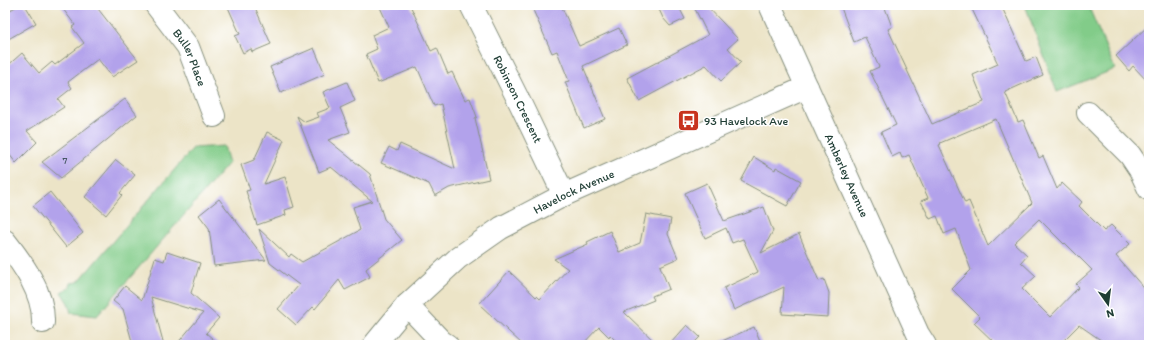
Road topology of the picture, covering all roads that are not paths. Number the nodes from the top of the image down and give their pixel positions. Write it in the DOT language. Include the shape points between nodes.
graph roads {
  1 [pos="156,5"];
  2 [pos="471,5"];
  3 [pos="770,5"];
  4 [pos="807,87"];
  5 [pos="1088,113"];
  6 [pos="214,116"];
  7 [pos="1149,189"];
  8 [pos="564,194"];
  9 [pos="5,241"];
  10 [pos="408,305"];
  11 [pos="43,322"];
  12 [pos="374,345"];
  13 [pos="447,345"];
  14 [pos="924,345"];
  1 -- 6 [label="street, Buller Place" via="188,48"];
  2 -- 8 [label="street, Robinson Crescent"];
  3 -- 4 [label="street, Amberley Avenue"];
  4 -- 8 [label="street, Havelock Avenue"];
  4 -- 14 [label="street, Amberley Avenue"];
  5 -- 7 [label="street" via="1130,155"];
  8 -- 10 [label="street, Havelock Avenue" via="501,228 458,258"];
  9 -- 11 [label="street" via="30,278 43,311"];
  10 -- 12 [label="street, Havelock Avenue"];
  10 -- 13 [label="street"];
}
